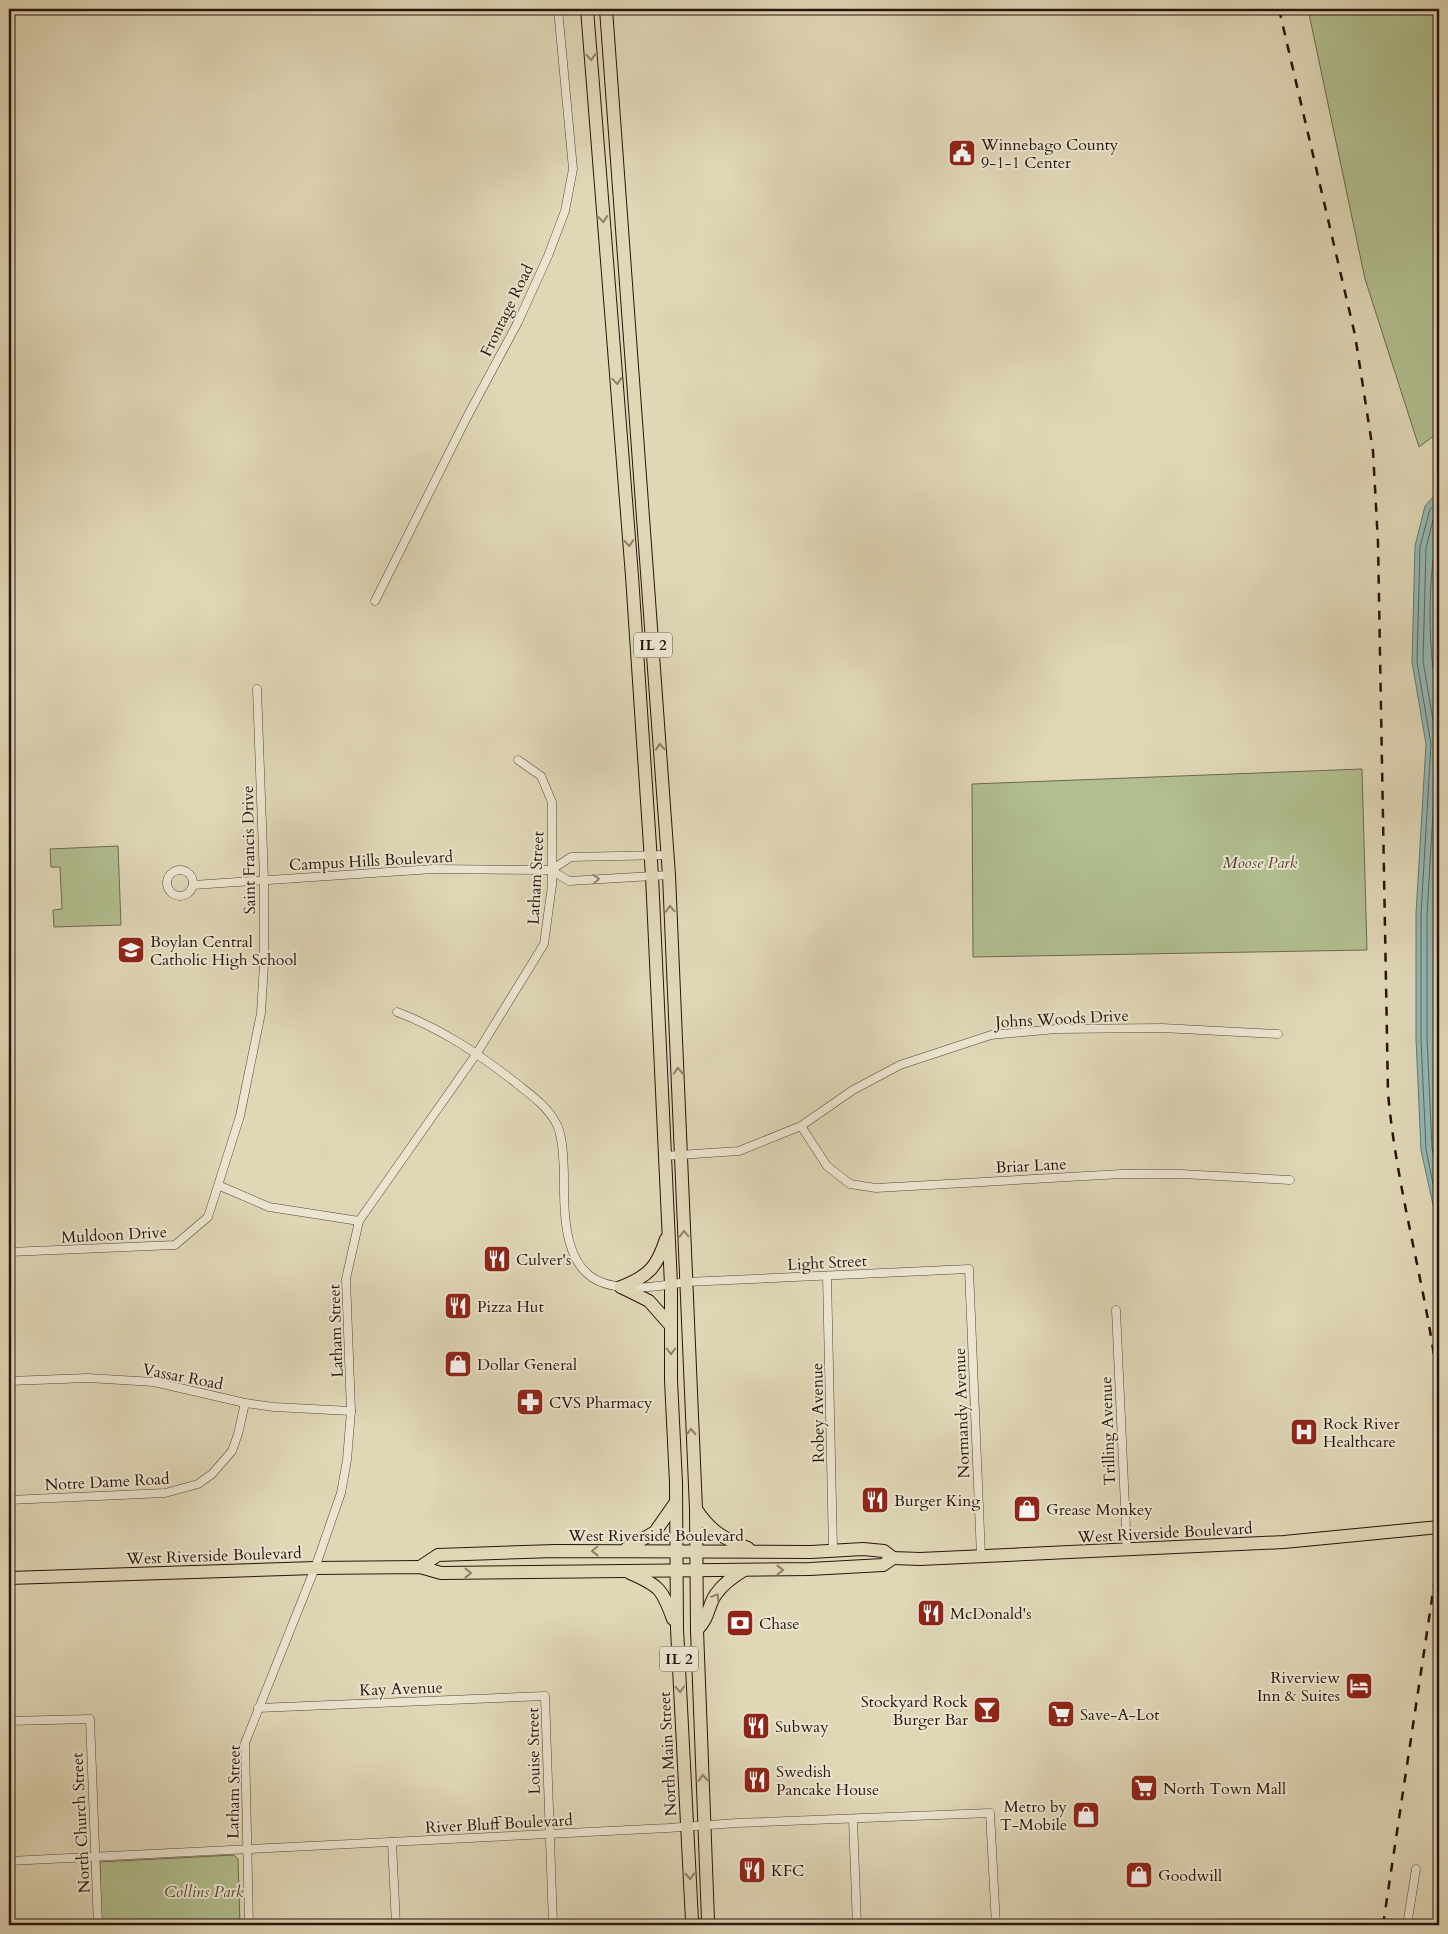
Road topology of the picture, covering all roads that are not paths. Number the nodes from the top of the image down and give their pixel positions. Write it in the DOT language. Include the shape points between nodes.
graph roads {
  1 [pos="558,9"];
  2 [pos="587,9"];
  3 [pos="606,9"];
  4 [pos="376,601"];
  5 [pos="257,688"];
  6 [pos="518,760"];
  7 [pos="667,855"];
  8 [pos="650,856"];
  9 [pos="551,870"];
  10 [pos="669,875"];
  11 [pos="652,876"];
  12 [pos="264,879"];
  13 [pos="193,885"];
  14 [pos="397,1012"];
  15 [pos="1278,1034"];
  16 [pos="477,1053"];
  17 [pos="801,1126"];
  18 [pos="682,1154"];
  19 [pos="664,1156"];
  20 [pos="1290,1180"];
  21 [pos="220,1186"];
  22 [pos="359,1221"];
  23 [pos="668,1232"];
  24 [pos="9,1252"];
  25 [pos="969,1269"];
  26 [pos="827,1276"];
  27 [pos="686,1282"];
  28 [pos="671,1285"];
  29 [pos="621,1287"];
  30 [pos="1116,1310"];
  31 [pos="671,1326"];
  32 [pos="9,1381"];
  33 [pos="245,1403"];
  34 [pos="351,1411"];
  35 [pos="9,1500"];
  36 [pos="676,1502"];
  37 [pos="696,1509"];
  38 [pos="1439,1527"];
  39 [pos="623,1550"];
  40 [pos="675,1550"];
  41 [pos="833,1550"];
  42 [pos="1127,1550"];
  43 [pos="696,1551"];
  44 [pos="758,1552"];
  45 [pos="981,1556"];
  46 [pos="893,1558"];
  47 [pos="420,1567"];
  48 [pos="315,1568"];
  49 [pos="676,1570"];
  50 [pos="744,1570"];
  51 [pos="625,1571"];
  52 [pos="696,1571"];
  53 [pos="9,1578"];
  54 [pos="677,1629"];
  55 [pos="697,1630"];
  56 [pos="545,1696"];
  57 [pos="258,1708"];
  58 [pos="9,1722"];
  59 [pos="853,1819"];
  60 [pos="706,1826"];
  61 [pos="688,1827"];
  62 [pos="548,1834"];
  63 [pos="392,1842"];
  64 [pos="246,1849"];
  65 [pos="96,1856"];
  66 [pos="9,1861"];
  67 [pos="1416,1869"];
  68 [pos="98,1925"];
  69 [pos="249,1925"];
  70 [pos="396,1925"];
  71 [pos="553,1925"];
  72 [pos="697,1925"];
  73 [pos="705,1925"];
  74 [pos="857,1925"];
  75 [pos="996,1925"];
  76 [pos="1407,1925"];
  1 -- 4 [label="street, Frontage Road" via="572,169 565,212 518,322 466,417"];
  2 -- 8 [label="main road, IL 2, one-way" via="632,576"];
  7 -- 3 [label="main road, IL 2, one-way"];
  5 -- 12 [label="street, Saint Francis Drive"];
  6 -- 9 [label="street, Latham Street" via="541,776 552,802"];
  7 -- 8 [label="street"];
  7 -- 10 [label="main road, IL 2"];
  8 -- 9 [label="street" via="571,857"];
  8 -- 11 [label="main road, IL 2"];
  9 -- 11 [label="street, Campus Hills Boulevard, one-way" via="568,881"];
  9 -- 12 [label="street, Campus Hills Boulevard" via="433,869"];
  9 -- 16 [label="street, Latham Street" via="544,944"];
  10 -- 11 [label="street, Campus Hills Boulevard"];
  18 -- 10 [label="main road, IL 2, one-way"];
  11 -- 19 [label="main road, IL 2"];
  12 -- 13 [label="street, Campus Hills Boulevard"];
  12 -- 21 [label="street, Saint Francis Drive" via="264,964 260,1013 240,1116"];
  14 -- 16 [label="street, Light Street" via="427,1023"];
  15 -- 17 [label="street, Johns Woods Drive" via="1162,1028 1056,1029 991,1035 900,1065 853,1090"];
  16 -- 22 [label="street, Latham Street"];
  16 -- 29 [label="street, Light Street" via="544,1105 558,1124 569,1246 589,1277"];
  17 -- 18 [label="street, Johns Woods Drive" via="739,1152"];
  17 -- 20 [label="street, Briar Lane" via="827,1166 850,1184 876,1188 1121,1174"];
  18 -- 19 [label="street, Johns Woods Drive"];
  27 -- 18 [label="main road, IL 2, one-way"];
  19 -- 23 [label="main road, IL 2"];
  21 -- 22 [label="street" via="270,1207"];
  21 -- 24 [label="street, Muldoon Drive" via="208,1216 175,1245"];
  22 -- 34 [label="street, Latham Street" via="346,1279"];
  23 -- 28 [label="main road, IL 2"];
  23 -- 29 [label="main road" via="658,1262 640,1279"];
  25 -- 26 [label="street, Light Street"];
  25 -- 45 [label="street, Normandy Avenue"];
  26 -- 27 [label="street, Light Street"];
  26 -- 41 [label="street, Robey Avenue"];
  27 -- 28 [label="street, Light Street"];
  37 -- 27 [label="main road, IL 2, one-way"];
  28 -- 29 [label="street, Light Street"];
  28 -- 31 [label="main road, IL 2"];
  29 -- 31 [label="main road" via="649,1301"];
  30 -- 42 [label="street, Trilling Avenue"];
  31 -- 36 [label="main road, IL 2, one-way"];
  32 -- 33 [label="street, Vassar Road" via="88,1378 154,1382"];
  33 -- 34 [label="street, Vassar Road"];
  33 -- 35 [label="street, Notre Dame Road" via="232,1451 212,1474 198,1484 165,1493"];
  34 -- 48 [label="street, Latham Street" via="347,1460 340,1493"];
  36 -- 39 [label="main road" via="655,1532"];
  36 -- 40 [label="main road, IL 2"];
  37 -- 43 [label="main road, IL 2"];
  37 -- 44 [label="main road" via="714,1532"];
  38 -- 42 [label="main road, West Riverside Boulevard" via="1284,1542"];
  39 -- 40 [label="main road, West Riverside Boulevard"];
  39 -- 47 [label="main road, West Riverside Boulevard, one-way" via="438,1556"];
  40 -- 43 [label="main road, West Riverside Boulevard"];
  40 -- 49 [label="main road, North Main Street / IL 2"];
  41 -- 44 [label="main road, West Riverside Boulevard"];
  41 -- 46 [label="main road, West Riverside Boulevard" via="884,1551"];
  42 -- 45 [label="main road, West Riverside Boulevard"];
  43 -- 44 [label="main road, West Riverside Boulevard"];
  43 -- 52 [label="main road, IL 2"];
  45 -- 46 [label="main road, West Riverside Boulevard"];
  50 -- 46 [label="main road, West Riverside Boulevard, one-way" via="883,1565"];
  47 -- 48 [label="main road, West Riverside Boulevard"];
  47 -- 51 [label="main road, West Riverside Boulevard, one-way" via="441,1573"];
  48 -- 53 [label="main road, West Riverside Boulevard"];
  48 -- 57 [label="street, Latham Street"];
  49 -- 51 [label="main road, West Riverside Boulevard"];
  49 -- 52 [label="main road, West Riverside Boulevard"];
  49 -- 54 [label="main road, North Main Street / IL 2"];
  50 -- 52 [label="main road, West Riverside Boulevard"];
  55 -- 50 [label="main road, one-way" via="706,1621 715,1595"];
  51 -- 54 [label="main road" via="663,1592"];
  52 -- 55 [label="main road, IL 2"];
  54 -- 61 [label="main road, North Main Street / IL 2, one-way"];
  60 -- 55 [label="main road, IL 2, one-way"];
  56 -- 57 [label="street, Kay Avenue"];
  56 -- 62 [label="street, Louise Street"];
  57 -- 64 [label="street, Latham Street" via="245,1743"];
  58 -- 65 [label="street, North Church Street" via="90,1719"];
  59 -- 60 [label="street, River Bluff Boulevard"];
  59 -- 74 [label="street"];
  59 -- 75 [label="street, River Bluff Boulevard" via="990,1812"];
  60 -- 61 [label="street, River Bluff Boulevard"];
  60 -- 73 [label="main road, IL 2" via="708,1920"];
  61 -- 62 [label="street, River Bluff Boulevard"];
  61 -- 72 [label="main road, North Main Street / IL 2, one-way" via="692,1921"];
  62 -- 63 [label="street, River Bluff Boulevard"];
  62 -- 71 [label="street, Louise Street"];
  63 -- 64 [label="street, River Bluff Boulevard"];
  63 -- 70 [label="street"];
  64 -- 65 [label="street, River Bluff Boulevard"];
  64 -- 69 [label="street, Latham Street"];
  65 -- 66 [label="street, River Bluff Boulevard"];
  65 -- 68 [label="street, North Church Street"];
  67 -- 76 [label="street"];
}
